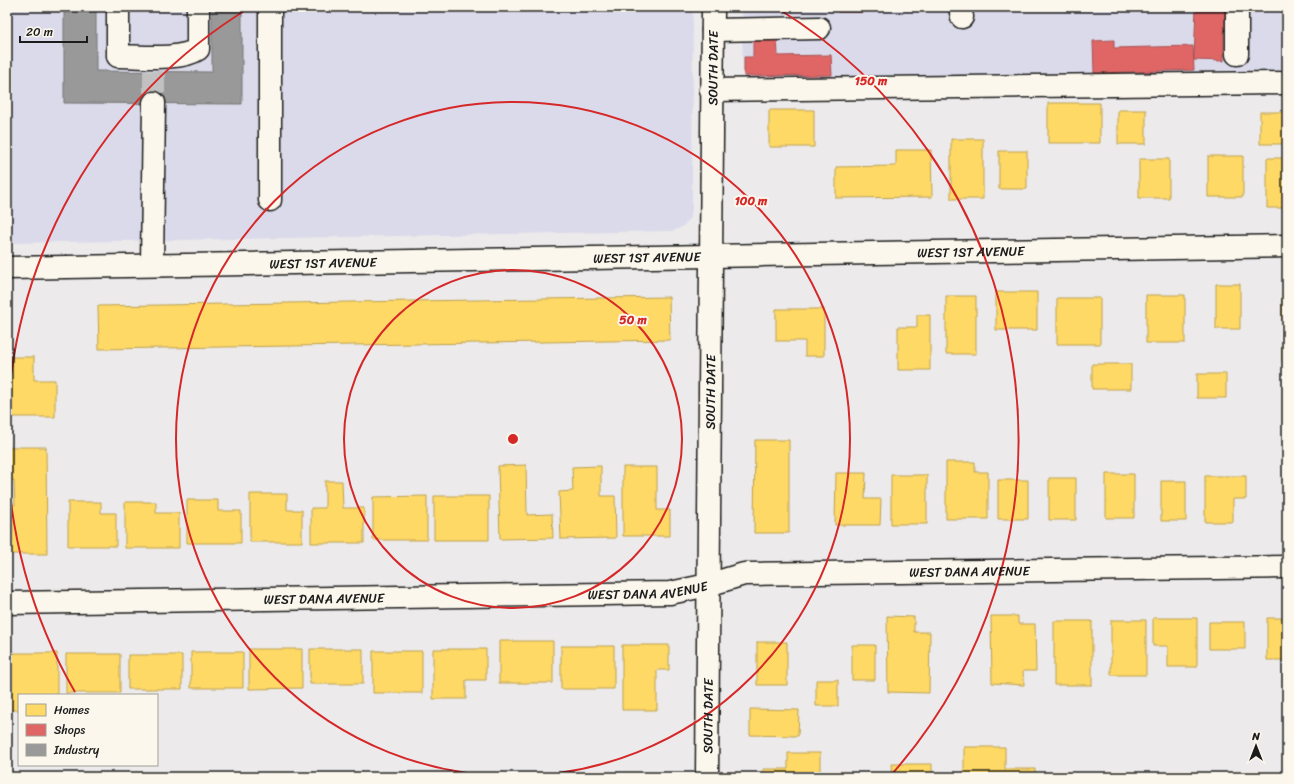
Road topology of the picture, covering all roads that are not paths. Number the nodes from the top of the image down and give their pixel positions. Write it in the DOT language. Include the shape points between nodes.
graph roads {
  1 [pos="118,7"];
  2 [pos="198,7"];
  3 [pos="270,7"];
  4 [pos="713,7"];
  5 [pos="1237,7"];
  6 [pos="819,28"];
  7 [pos="713,30"];
  8 [pos="1237,54"];
  9 [pos="1287,83"];
  10 [pos="711,90"];
  11 [pos="154,103"];
  12 [pos="270,200"];
  13 [pos="1287,246"];
  14 [pos="711,255"];
  15 [pos="152,265"];
  16 [pos="7,268"];
  17 [pos="1287,568"];
  18 [pos="708,585"];
  19 [pos="7,603"];
  20 [pos="707,777"];
  1 -- 2 [label="street" via="118,56 154,64 190,54 198,49"];
  3 -- 12 [label="street"];
  4 -- 7 [label="street, SOUTH DATE"];
  5 -- 8 [label="street"];
  6 -- 7 [label="street"];
  7 -- 10 [label="street, SOUTH DATE"];
  9 -- 10 [label="street"];
  10 -- 14 [label="street, SOUTH DATE"];
  11 -- 15 [label="street"];
  13 -- 14 [label="street, WEST 1ST AVENUE"];
  14 -- 15 [label="street, WEST 1ST AVENUE"];
  14 -- 18 [label="street, SOUTH DATE"];
  15 -- 16 [label="street, WEST 1ST AVENUE"];
  17 -- 18 [label="street, WEST DANA AVENUE" via="744,574"];
  18 -- 19 [label="street, WEST DANA AVENUE" via="670,593"];
  18 -- 20 [label="street, SOUTH DATE"];
}
